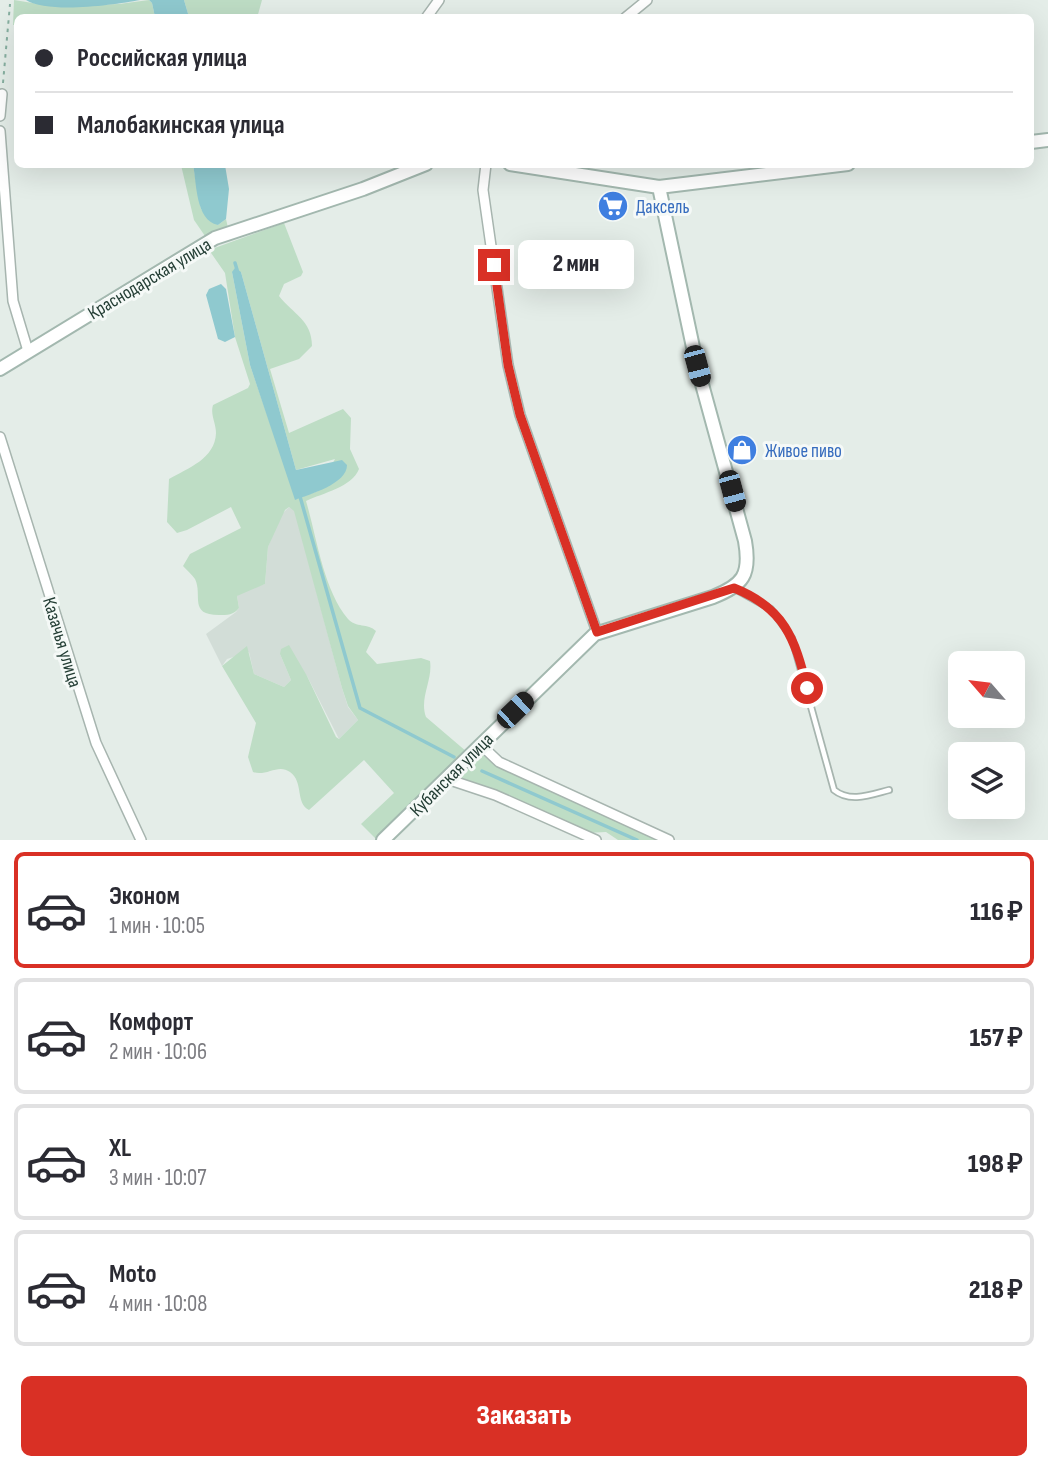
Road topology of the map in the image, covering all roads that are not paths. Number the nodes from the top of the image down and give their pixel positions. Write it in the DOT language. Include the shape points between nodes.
graph roads {
  1 [pos="647,0"];
  2 [pos="630,14"];
  3 [pos="2,94"];
  4 [pos="0,116"];
  5 [pos="0,131"];
  6 [pos="414,168"];
  7 [pos="486,168"];
  8 [pos="536,168"];
  9 [pos="815,168"];
  10 [pos="659,187"];
  11 [pos="27,351"];
  12 [pos="0,369"];
  13 [pos="0,437"];
  14 [pos="734,588"];
  15 [pos="597,632"];
  16 [pos="481,745"];
  17 [pos="447,779"];
  18 [pos="889,790"];
  19 [pos="141,840"];
  20 [pos="383,840"];
  21 [pos="596,840"];
  22 [pos="669,840"];
  1 -- 2 [label="street"];
  3 -- 4 [label="street"];
  5 -- 11 [label="street" via="13,301"];
  6 -- 11 [label="street, Краснодарская улица" via="215,238"];
  7 -- 15 [label="street" via="483,190 514,391 540,478"];
  8 -- 10 [label="street"];
  9 -- 10 [label="street"];
  10 -- 14 [label="street" via="697,366 745,541 746,568"];
  11 -- 12 [label="street, Краснодарская улица"];
  13 -- 19 [label="street, Казачья улица" via="88,721"];
  14 -- 15 [label="street, Кубанская улица"];
  14 -- 18 [label="lane" via="771,609 792,638 834,790 853,798"];
  15 -- 16 [label="street, Кубанская улица"];
  16 -- 17 [label="street, Кубанская улица"];
  16 -- 22 [label="street" via="499,762"];
  17 -- 20 [label="street, Кубанская улица"];
  17 -- 21 [label="street"];
}
